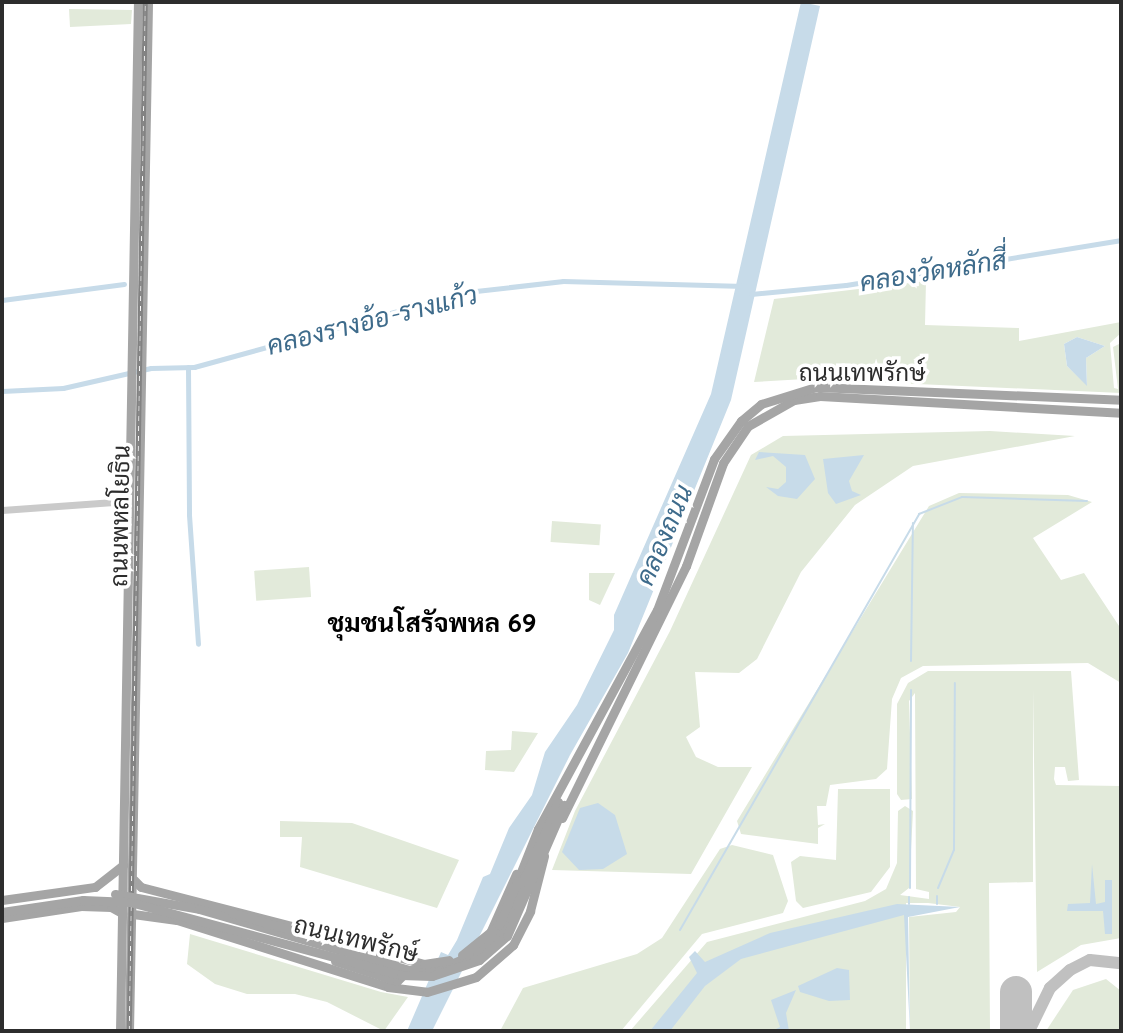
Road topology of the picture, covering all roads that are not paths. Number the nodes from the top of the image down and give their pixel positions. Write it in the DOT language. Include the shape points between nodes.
graph roads {
  1 [pos="138,2"];
  2 [pos="148,2"];
  3 [pos="143,284"];
  4 [pos="131,285"];
  5 [pos="1024,396"];
  6 [pos="1121,400"];
  7 [pos="1121,407"];
  8 [pos="1121,413"];
  9 [pos="128,504"];
  10 [pos="139,506"];
  11 [pos="2,509"];
  12 [pos="581,765"];
  13 [pos="526,856"];
  14 [pos="123,866"];
  15 [pos="134,880"];
  16 [pos="61,891"];
  17 [pos="184,897"];
  18 [pos="2,900"];
  19 [pos="219,904"];
  20 [pos="63,908"];
  21 [pos="2,909"];
  22 [pos="122,913"];
  23 [pos="199,913"];
  24 [pos="133,914"];
  25 [pos="2,918"];
  26 [pos="177,920"];
  27 [pos="523,930"];
  28 [pos="307,958"];
  29 [pos="402,965"];
  30 [pos="381,976"];
  31 [pos="120,1031"];
  32 [pos="129,1031"];
  1 -- 4 [label="main road, ถนนพหลโยธิน"];
  2 -- 3 [label="main road, ถนนพหลโยธิน"];
  3 -- 4 [label="main road"];
  3 -- 10 [label="main road, ถนนพหลโยธิน"];
  4 -- 9 [label="main road, ถนนพหลโยธิน"];
  5 -- 6 [label="main road, ถนนเทพรักษ์"];
  5 -- 7 [label="main road"];
  5 -- 12 [label="main road, ถนนเทพรักษ์" via="816,387 790,391 746,416 714,459 657,610"];
  8 -- 12 [label="main road, ถนนเทพรักษ์" via="820,396 770,411 748,426 723,463 666,610"];
  9 -- 10 [label="main road"];
  9 -- 11 [label="street"];
  9 -- 14 [label="main road, ถนนพหลโยธิน"];
  10 -- 15 [label="main road, ถนนพหลโยธิน"];
  12 -- 13 [label="main road, ถนนเทพรักษ์"];
  12 -- 23 [label="main road, ถนนเทพรักษ์, bridge" via="507,936 479,960 448,973 401,975"];
  12 -- 27 [label="main road, ถนนเทพรักษ์" via="544,855"];
  13 -- 19 [label="main road, ถนนเทพรักษ์, bridge" via="499,925 464,954 424,964"];
  13 -- 27 [label="main road" via="489,934 504,944"];
  14 -- 16 [label="main road" via="103,884"];
  14 -- 22 [label="main road, ถนนพหลโยธิน"];
  15 -- 17 [label="main road, ถนนเทพรักษ์" via="141,887"];
  15 -- 24 [label="main road, ถนนพหลโยธิน"];
  16 -- 18 [label="main road"];
  16 -- 20 [label="main road" via="70,898"];
  17 -- 19 [label="main road, ถนนเทพรักษ์"];
  17 -- 26 [label="main road" via="169,904"];
  19 -- 29 [label="main road"];
  20 -- 22 [label="main road" via="98,905"];
  20 -- 25 [label="main road"];
  21 -- 23 [label="main road, ถนนเทพรักษ์, bridge" via="108,900"];
  22 -- 31 [label="main road, ถนนพหลโยธิน"];
  23 -- 29 [label="main road, bridge" via="230,912"];
  23 -- 30 [label="main road, bridge"];
  24 -- 26 [label="main road, ถนนเทพรักษ์"];
  24 -- 32 [label="main road, ถนนพหลโยธิน"];
  26 -- 28 [label="main road, ถนนเทพรักษ์"];
  27 -- 28 [label="main road, ถนนเทพรักษ์" via="492,966 461,984 427,992 388,987"];
  28 -- 30 [label="main road"];
  29 -- 30 [label="main road" via="407,972 402,980"];
}
